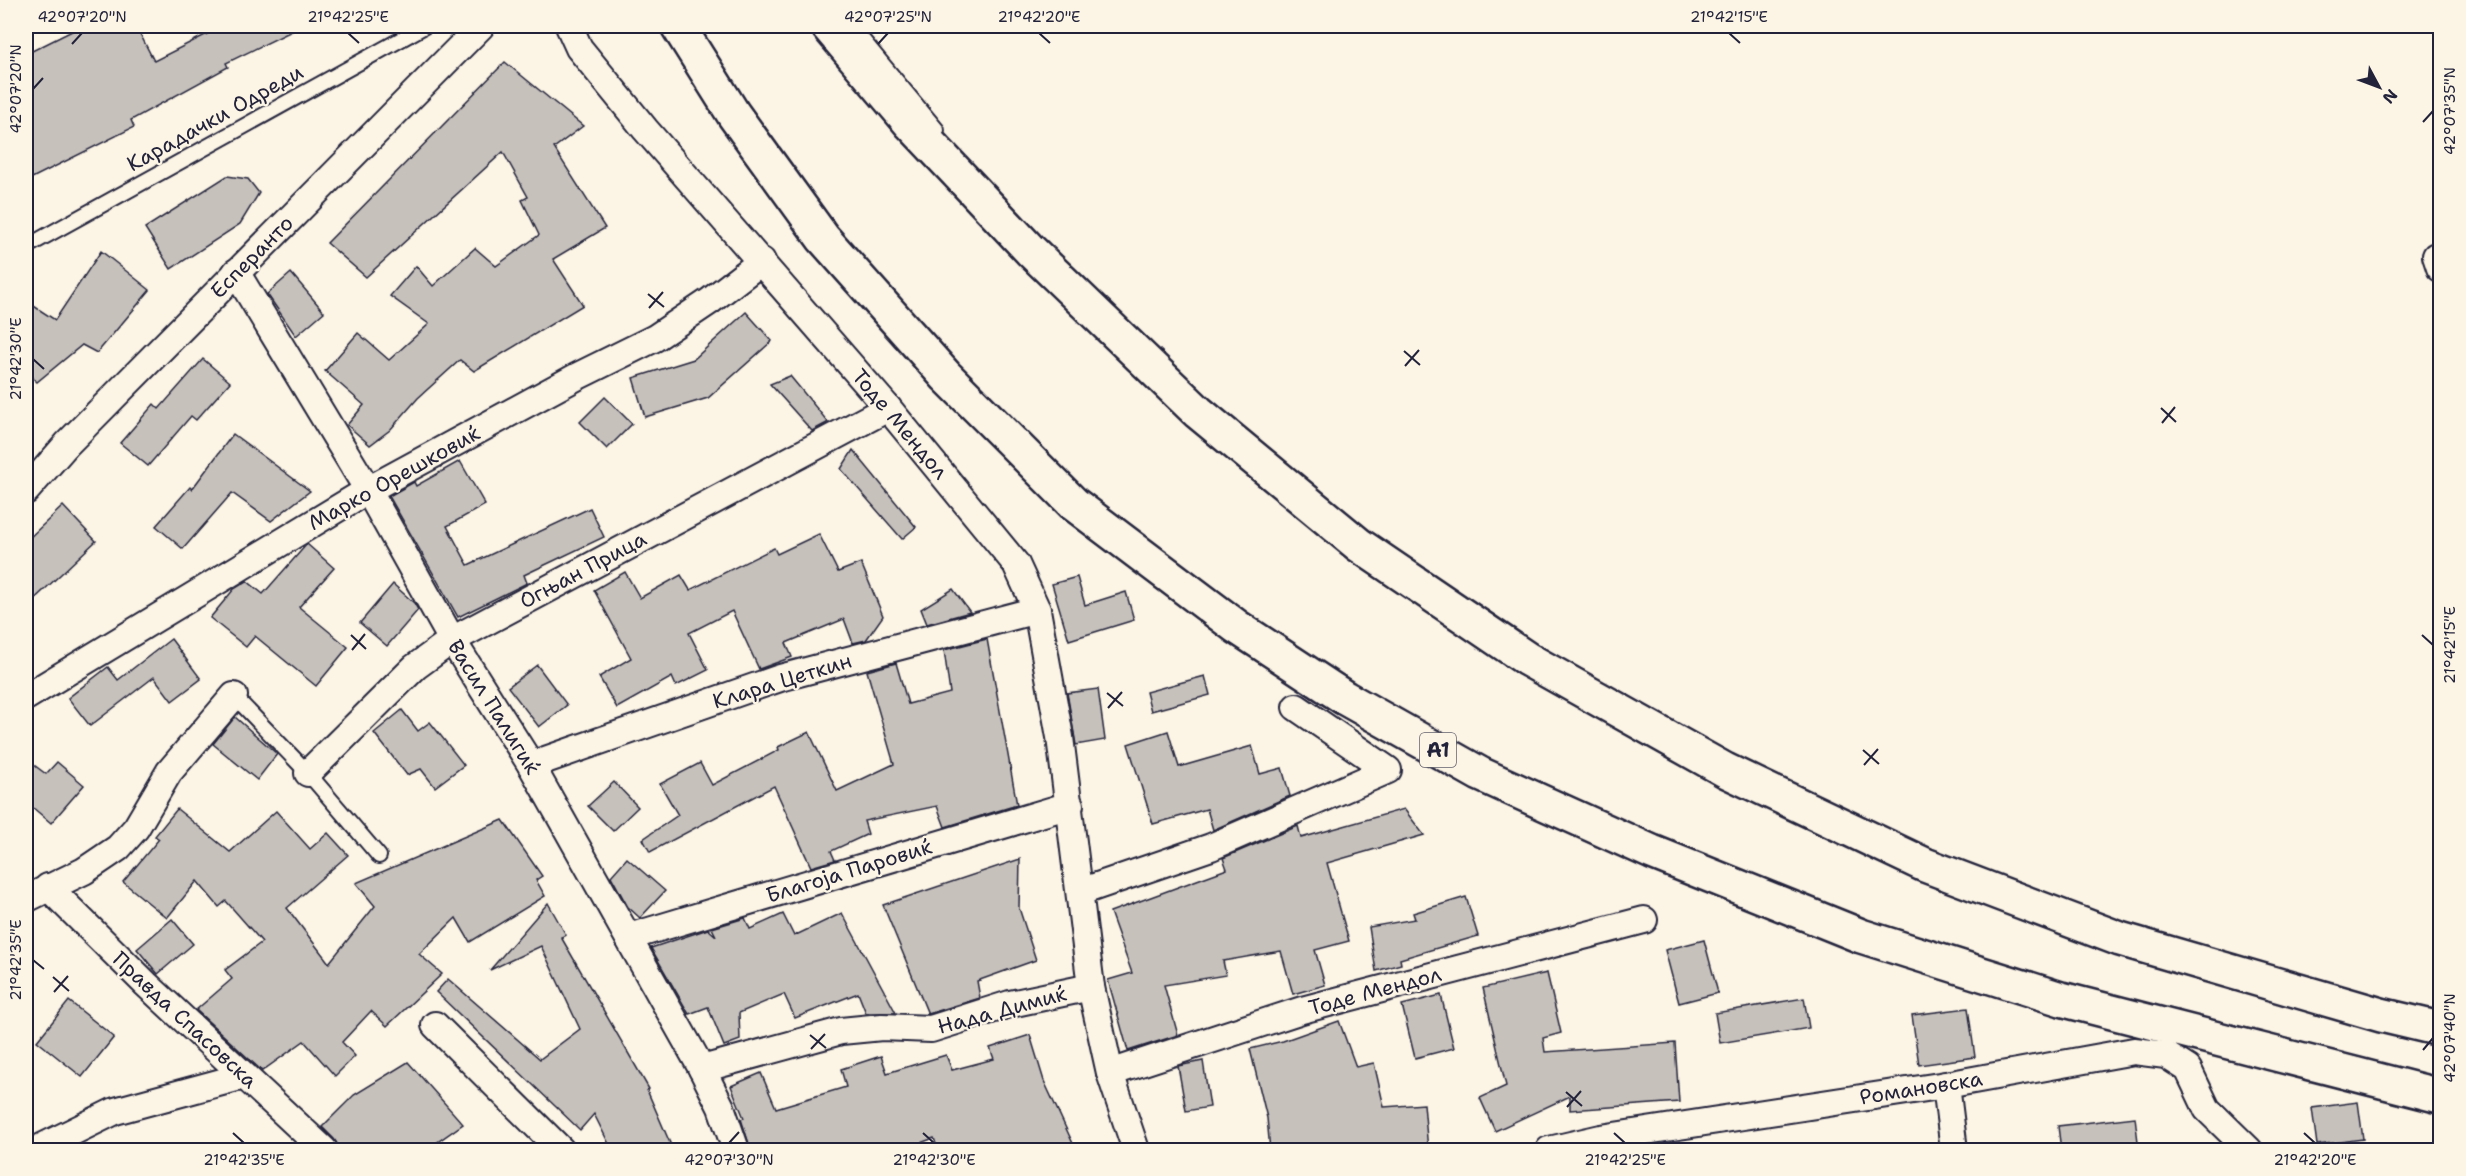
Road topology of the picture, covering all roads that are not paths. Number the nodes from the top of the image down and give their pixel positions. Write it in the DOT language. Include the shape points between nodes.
graph roads {
  1 [pos="426,26"];
  2 [pos="482,26"];
  3 [pos="568,26"];
  4 [pos="678,26"];
  5 [pos="828,26"];
  6 [pos="851,26"];
  7 [pos="26,247"];
  8 [pos="1030,250"];
  9 [pos="762,261"];
  10 [pos="236,272"];
  11 [pos="888,408"];
  12 [pos="368,490"];
  13 [pos="26,491"];
  14 [pos="1037,610"];
  15 [pos="452,639"];
  16 [pos="234,696"];
  17 [pos="26,697"];
  18 [pos="1296,707"];
  19 [pos="531,765"];
  20 [pos="308,773"];
  21 [pos="1070,805"];
  22 [pos="379,856"];
  23 [pos="48,887"];
  24 [pos="1080,892"];
  25 [pos="26,899"];
  26 [pos="1644,920"];
  27 [pos="629,937"];
  28 [pos="1091,987"];
  29 [pos="435,1025"];
  30 [pos="2440,1029"];
  31 [pos="702,1069"];
  32 [pos="1110,1073"];
  33 [pos="244,1076"];
  34 [pos="1946,1085"];
  35 [pos="2440,1096"];
  36 [pos="37,1147"];
  37 [pos="1129,1149"];
  38 [pos="324,1150"];
  39 [pos="561,1150"];
  40 [pos="736,1150"];
  41 [pos="1548,1150"];
  42 [pos="1954,1150"];
  43 [pos="2249,1150"];
  1 -- 7 [label="lane, Карадачки Одреди"];
  2 -- 10 [label="street, Есперанто"];
  3 -- 9 [label="street, Тоде Мендол" via="579,48 645,129"];
  4 -- 35 [label="highway, A1" via="734,115 824,238 946,376 1074,504 1237,627 1345,698 1480,774 1652,852 1861,936 2061,999"];
  5 -- 8 [label="highway" via="911,124"];
  6 -- 8 [label="lane" via="936,127"];
  8 -- 30 [label="highway" via="1198,412 1359,545 1527,659 1725,770 1925,865 2120,939"];
  9 -- 11 [label="street, Тоде Мендол"];
  9 -- 12 [label="street, Марко Орешковиќ" via="655,338"];
  10 -- 12 [label="street, Васил Палигиќ"];
  10 -- 13 [label="street, Есперанто"];
  11 -- 14 [label="street, Тоде Мендол" via="1016,564"];
  11 -- 15 [label="street, Огњан Прица"];
  12 -- 15 [label="street, Васил Палигиќ"];
  12 -- 17 [label="street, Марко Орешковиќ"];
  14 -- 19 [label="street, Клара Цеткин" via="780,678"];
  14 -- 21 [label="street, Тоде Мендол"];
  15 -- 19 [label="street, Васил Палигиќ"];
  15 -- 20 [label="street, Огњан Прица" via="415,667"];
  16 -- 20 [label="lane"];
  16 -- 23 [label="street" via="169,772 136,828 118,848 84,871"];
  18 -- 24 [label="street" via="1388,770 1211,847"];
  19 -- 27 [label="street, Васил Палигиќ"];
  20 -- 22 [label="lane"];
  21 -- 24 [label="street, Тоде Мендол"];
  21 -- 27 [label="street, Благоја Паровиќ"];
  23 -- 25 [label="street"];
  23 -- 33 [label="street, Правда Спасовска"];
  24 -- 28 [label="street, Тоде Мендол"];
  26 -- 32 [label="street, Тоде Мендол" via="1302,1010"];
  27 -- 31 [label="street, Васил Палигиќ"];
  28 -- 31 [label="street, Нада Димиќ" via="1010,1004 931,1029 841,1030"];
  28 -- 32 [label="street, Тоде Мендол"];
  29 -- 39 [label="street"];
  31 -- 40 [label="street, Васил Палигиќ"];
  32 -- 37 [label="street, Тоде Мендол"];
  33 -- 36 [label="street" via="115,1111"];
  33 -- 38 [label="street, Правда Спасовска"];
  34 -- 41 [label="street, Романовска" via="1611,1136"];
  34 -- 42 [label="street"];
  34 -- 43 [label="street, Романовска" via="2134,1051 2166,1055 2188,1069 2207,1109"];
}
